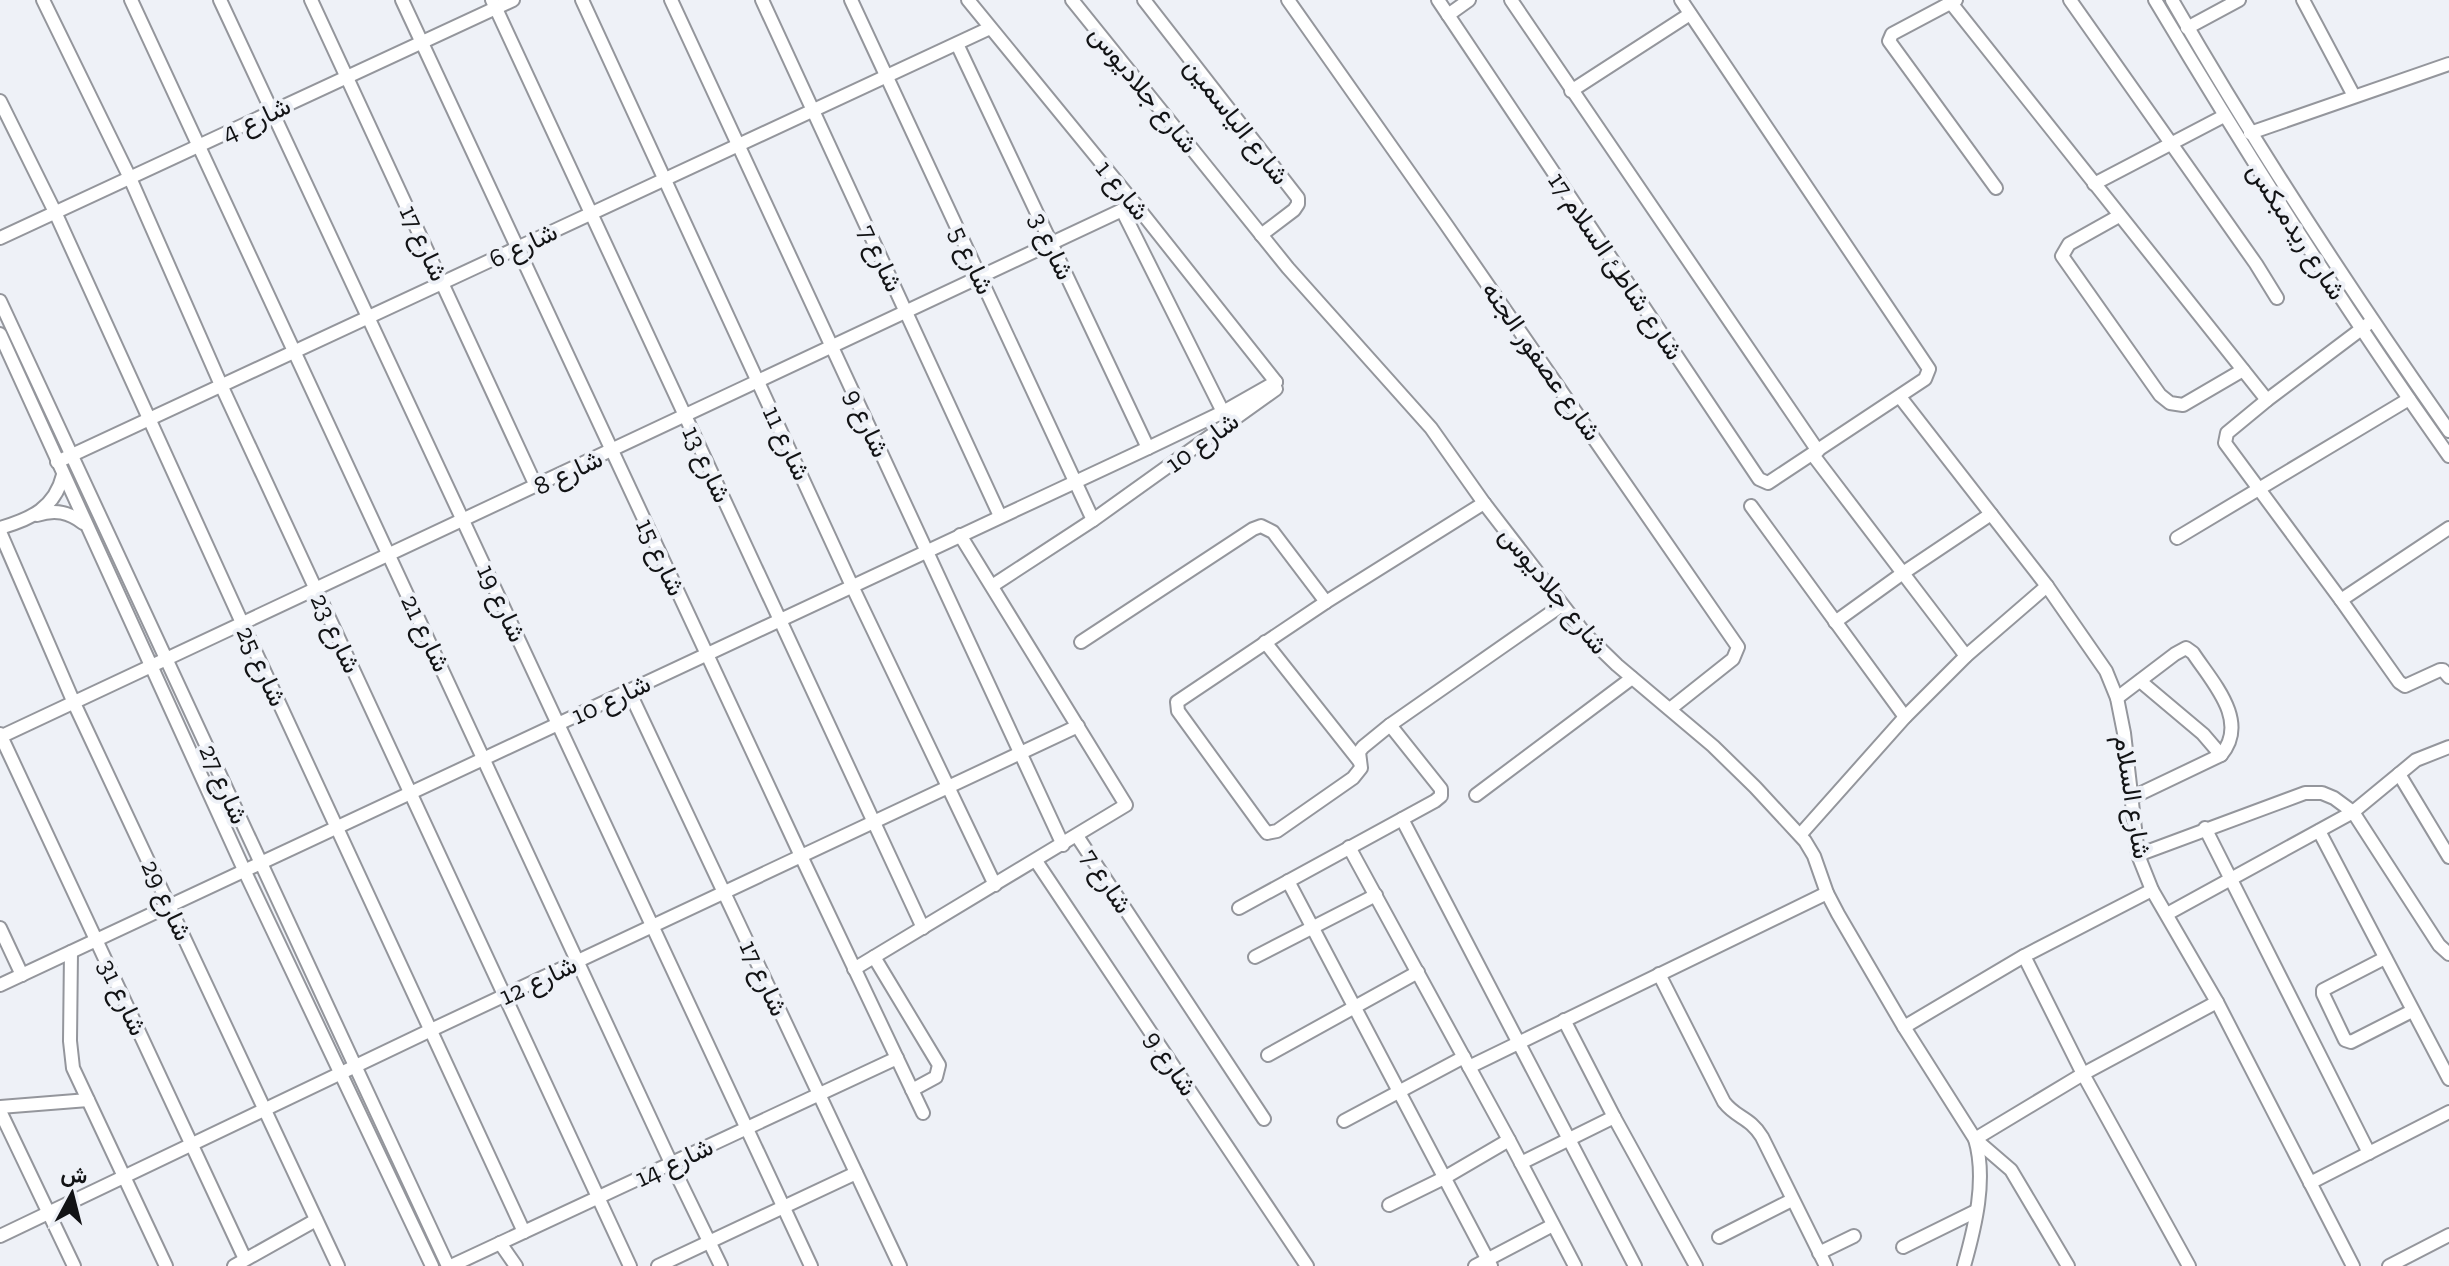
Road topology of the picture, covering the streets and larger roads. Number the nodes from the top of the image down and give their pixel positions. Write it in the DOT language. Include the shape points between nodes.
graph roads {
  1 [pos="43,0"];
  2 [pos="131,0"];
  3 [pos="220,0"];
  4 [pos="311,0"];
  5 [pos="402,0"];
  6 [pos="513,0"];
  7 [pos="582,0"];
  8 [pos="671,0"];
  9 [pos="762,0"];
  10 [pos="851,0"];
  11 [pos="968,0"];
  12 [pos="1072,0"];
  13 [pos="1144,0"];
  14 [pos="1288,0"];
  15 [pos="1438,0"];
  16 [pos="1469,0"];
  17 [pos="1511,0"];
  18 [pos="1681,0"];
  19 [pos="2070,0"];
  20 [pos="2155,0"];
  21 [pos="2172,0"];
  22 [pos="2239,0"];
  23 [pos="2303,0"];
  24 [pos="1953,1"];
  25 [pos="494,4"];
  26 [pos="1690,14"];
  27 [pos="1448,15"];
  28 [pos="990,28"];
  29 [pos="2187,28"];
  30 [pos="421,42"];
  31 [pos="957,44"];
  32 [pos="2449,64"];
  33 [pos="885,76"];
  34 [pos="347,77"];
  35 [pos="1571,91"];
  36 [pos="2354,96"];
  37 [pos="0,101"];
  38 [pos="813,110"];
  39 [pos="272,111"];
  40 [pos="2224,116"];
  41 [pos="2250,133"];
  42 [pos="199,145"];
  43 [pos="738,145"];
  44 [pos="2170,145"];
  45 [pos="130,178"];
  46 [pos="665,179"];
  47 [pos="2094,184"];
  48 [pos="1996,188"];
  49 [pos="1128,207"];
  50 [pos="55,212"];
  51 [pos="590,214"];
  52 [pos="2119,216"];
  53 [pos="1261,235"];
  54 [pos="0,238"];
  55 [pos="1050,244"];
  56 [pos="517,248"];
  57 [pos="979,277"];
  58 [pos="442,283"];
  59 [pos="2277,298"];
  60 [pos="0,301"];
  61 [pos="906,312"];
  62 [pos="368,317"];
  63 [pos="2366,325"];
  64 [pos="0,334"];
  65 [pos="832,347"];
  66 [pos="294,352"];
  67 [pos="4,354"];
  68 [pos="2243,370"];
  69 [pos="758,382"];
  70 [pos="1276,382"];
  71 [pos="221,385"];
  72 [pos="1900,397"];
  73 [pos="2409,399"];
  74 [pos="2267,400"];
  75 [pos="1223,412"];
  76 [pos="685,416"];
  77 [pos="149,419"];
  78 [pos="2449,431"];
  79 [pos="1148,448"];
  80 [pos="612,451"];
  81 [pos="1815,453"];
  82 [pos="71,455"];
  83 [pos="2449,456"];
  84 [pos="57,462"];
  85 [pos="63,475"];
  86 [pos="1075,481"];
  87 [pos="536,486"];
  88 [pos="2259,490"];
  89 [pos="1484,503"];
  90 [pos="1751,506"];
  91 [pos="1991,514"];
  92 [pos="34,515"];
  93 [pos="1000,516"];
  94 [pos="1093,520"];
  95 [pos="463,521"];
  96 [pos="85,525"];
  97 [pos="2449,528"];
  98 [pos="0,530"];
  99 [pos="960,535"];
  100 [pos="2177,538"];
  101 [pos="926,551"];
  102 [pos="390,556"];
  103 [pos="1903,573"];
  104 [pos="852,586"];
  105 [pos="992,586"];
  106 [pos="2047,586"];
  107 [pos="316,590"];
  108 [pos="2341,600"];
  109 [pos="1326,602"];
  110 [pos="1562,605"];
  111 [pos="780,620"];
  112 [pos="1835,622"];
  113 [pos="243,625"];
  114 [pos="1081,642"];
  115 [pos="1265,642"];
  116 [pos="706,654"];
  117 [pos="1966,656"];
  118 [pos="167,660"];
  119 [pos="153,666"];
  120 [pos="2449,677"];
  121 [pos="1632,678"];
  122 [pos="2140,681"];
  123 [pos="629,691"];
  124 [pos="2117,698"];
  125 [pos="74,703"];
  126 [pos="1670,709"];
  127 [pos="1905,717"];
  128 [pos="559,723"];
  129 [pos="1390,725"];
  130 [pos="1078,726"];
  131 [pos="0,736"];
  132 [pos="2448,750"];
  133 [pos="1021,753"];
  134 [pos="2221,755"];
  135 [pos="483,758"];
  136 [pos="1360,762"];
  137 [pos="2399,774"];
  138 [pos="947,788"];
  139 [pos="410,793"];
  140 [pos="1476,795"];
  141 [pos="2131,798"];
  142 [pos="2353,812"];
  143 [pos="1402,819"];
  144 [pos="874,822"];
  145 [pos="337,828"];
  146 [pos="2205,828"];
  147 [pos="2319,831"];
  148 [pos="1800,835"];
  149 [pos="1077,836"];
  150 [pos="1063,845"];
  151 [pos="1349,847"];
  152 [pos="2138,855"];
  153 [pos="801,856"];
  154 [pos="2449,857"];
  155 [pos="1036,861"];
  156 [pos="260,864"];
  157 [pos="245,872"];
  158 [pos="2231,878"];
  159 [pos="1288,881"];
  160 [pos="995,885"];
  161 [pos="2152,890"];
  162 [pos="724,893"];
  163 [pos="1827,893"];
  164 [pos="1376,895"];
  165 [pos="169,907"];
  166 [pos="1239,908"];
  167 [pos="2167,914"];
  168 [pos="652,926"];
  169 [pos="0,928"];
  170 [pos="923,928"];
  171 [pos="1311,928"];
  172 [pos="96,941"];
  173 [pos="71,952"];
  174 [pos="2449,954"];
  175 [pos="2024,956"];
  176 [pos="874,957"];
  177 [pos="1255,957"];
  178 [pos="2385,958"];
  179 [pos="578,961"];
  180 [pos="854,969"];
  181 [pos="1418,972"];
  182 [pos="1659,974"];
  183 [pos="22,975"];
  184 [pos="0,985"];
  185 [pos="505,995"];
  186 [pos="2217,1002"];
  187 [pos="1354,1009"];
  188 [pos="2412,1011"];
  189 [pos="1564,1020"];
  190 [pos="1904,1027"];
  191 [pos="431,1030"];
  192 [pos="1518,1043"];
  193 [pos="1268,1055"];
  194 [pos="897,1058"];
  195 [pos="1466,1062"];
  196 [pos="355,1068"];
  197 [pos="342,1074"];
  198 [pos="2083,1074"];
  199 [pos="2449,1079"];
  200 [pos="912,1090"];
  201 [pos="1398,1093"];
  202 [pos="819,1094"];
  203 [pos="88,1100"];
  204 [pos="0,1109"];
  205 [pos="266,1110"];
  206 [pos="2449,1112"];
  207 [pos="923,1113"];
  208 [pos="1614,1117"];
  209 [pos="1264,1119"];
  210 [pos="1344,1121"];
  211 [pos="746,1129"];
  212 [pos="1975,1139"];
  213 [pos="1509,1140"];
  214 [pos="1568,1140"];
  215 [pos="192,1145"];
  216 [pos="2369,1153"];
  217 [pos="671,1163"];
  218 [pos="1521,1163"];
  219 [pos="856,1173"];
  220 [pos="125,1177"];
  221 [pos="1444,1178"];
  222 [pos="2310,1183"];
  223 [pos="598,1197"];
  224 [pos="1792,1200"];
  225 [pos="1389,1205"];
  226 [pos="782,1207"];
  227 [pos="1976,1211"];
  228 [pos="48,1213"];
  229 [pos="316,1220"];
  230 [pos="1553,1225"];
  231 [pos="524,1232"];
  232 [pos="2449,1235"];
  233 [pos="0,1236"];
  234 [pos="1854,1236"];
  235 [pos="1719,1237"];
  236 [pos="709,1242"];
  237 [pos="500,1243"];
  238 [pos="1903,1247"];
  239 [pos="1819,1253"];
  240 [pos="240,1263"];
  241 [pos="1484,1264"];
  242 [pos="1572,1265"];
  243 [pos="74,1266"];
  244 [pos="166,1266"];
  245 [pos="338,1266"];
  246 [pos="432,1266"];
  247 [pos="450,1266"];
  248 [pos="516,1266"];
  249 [pos="630,1266"];
  250 [pos="658,1266"];
  251 [pos="721,1266"];
  252 [pos="811,1266"];
  253 [pos="900,1266"];
  254 [pos="1307,1266"];
  255 [pos="1635,1266"];
  256 [pos="1696,1266"];
  257 [pos="1826,1266"];
  258 [pos="1964,1266"];
  259 [pos="2068,1266"];
  260 [pos="2189,1266"];
  261 [pos="2353,1266"];
  262 [pos="2389,1266"];
  1 -- 45 [label="street, شارع 23"];
  2 -- 42 [label="street, شارع 21"];
  3 -- 39 [label="street, شارع 19"];
  4 -- 34 [label="street, شارع 17"];
  5 -- 30 [label="street, شارع 15"];
  6 -- 25 [label="street, شارع 4"];
  7 -- 46 [label="street, شارع 11"];
  8 -- 43 [label="street, شارع 9"];
  9 -- 38 [label="street, شارع 7"];
  10 -- 33 [label="street, شارع 5"];
  11 -- 28 [label="street, شارع 1"];
  12 -- 53 [label="street, شارع جلاديوس"];
  13 -- 53 [label="street, شارع الياسمين" via="1298,198 1294,210"];
  14 -- 126 [label="street, شارع عصفور الجنه" via="1738,647 1733,659"];
  15 -- 27 [label="street, شارع شاطئ السلام 17"];
  16 -- 27 [label="street"];
  17 -- 35 [label="street"];
  18 -- 26 [label="street, شارع شاطئ السلام 17"];
  19 -- 44 [label="street"];
  20 -- 40 [label="street, شارع ريدمبكس"];
  21 -- 29 [label="street, شارع ريدمبكس"];
  22 -- 29 [label="street"];
  23 -- 36 [label="street"];
  24 -- 47 [label="street"];
  24 -- 48 [label="street" via="1892,34 1889,41"];
  25 -- 30 [label="street, شارع 4"];
  25 -- 51 [label="street, شارع 13"];
  26 -- 35 [label="street"];
  26 -- 72 [label="street, شارع شاطئ السلام 17" via="1928,366 1925,379"];
  27 -- 81 [label="street, شارع شاطئ السلام 17" via="1759,479 1772,481"];
  28 -- 31 [label="street, شارع 6"];
  28 -- 49 [label="street, شارع 1"];
  29 -- 41 [label="street, شارع ريدمبكس"];
  30 -- 34 [label="street, شارع 4"];
  30 -- 56 [label="street, شارع 15"];
  31 -- 33 [label="street, شارع 6"];
  31 -- 55 [label="street, شارع 3"];
  32 -- 36 [label="street"];
  33 -- 38 [label="street, شارع 6"];
  33 -- 57 [label="street, شارع 5"];
  34 -- 39 [label="street, شارع 4"];
  34 -- 58 [label="street, شارع 17"];
  35 -- 81 [label="street"];
  36 -- 41 [label="street"];
  37 -- 50 [label="street, شارع 25"];
  38 -- 43 [label="street, شارع 6"];
  38 -- 61 [label="street, شارع 7"];
  39 -- 42 [label="street, شارع 4"];
  39 -- 62 [label="street, شارع 19"];
  40 -- 44 [label="street"];
  40 -- 63 [label="street, شارع ريدمبكس"];
  41 -- 63 [label="street, شارع ريدمبكس"];
  42 -- 45 [label="street, شارع 4"];
  42 -- 66 [label="street, شارع 21"];
  43 -- 46 [label="street, شارع 6"];
  43 -- 65 [label="street, شارع 9"];
  44 -- 47 [label="street"];
  44 -- 59 [label="street"];
  45 -- 50 [label="street, شارع 4"];
  45 -- 71 [label="street, شارع 23"];
  46 -- 51 [label="street, شارع 6"];
  46 -- 69 [label="street, شارع 11"];
  47 -- 52 [label="street"];
  49 -- 55 [label="street, شارع 8"];
  49 -- 70 [label="street, شارع 1"];
  49 -- 75 [label="street, شارع 10"];
  50 -- 54 [label="street, شارع 4"];
  50 -- 77 [label="street, شارع 25"];
  51 -- 56 [label="street, شارع 6"];
  51 -- 76 [label="street, شارع 13"];
  52 -- 68 [label="street"];
  52 -- 68 [label="street" via="2069,244 2062,256 2160,395 2170,403 2190,403"];
  53 -- 89 [label="street, شارع جلاديوس" via="1431,428"];
  55 -- 57 [label="street, شارع 8"];
  55 -- 79 [label="street, شارع 3"];
  56 -- 58 [label="street, شارع 6"];
  56 -- 80 [label="street, شارع 15"];
  57 -- 61 [label="street, شارع 8"];
  57 -- 86 [label="street, شارع 5"];
  58 -- 62 [label="street, شارع 6"];
  58 -- 87 [label="street, شارع 17"];
  60 -- 82 [label="street, شارع 27"];
  61 -- 65 [label="street, شارع 8"];
  61 -- 93 [label="street, شارع 7"];
  62 -- 66 [label="street, شارع 6"];
  62 -- 95 [label="street, شارع 19"];
  63 -- 73 [label="street, شارع ريدمبكس"];
  63 -- 74 [label="street"];
  63 -- 78 [label="street, شارع ريدمبكس"];
  64 -- 67 [label="street, شارع 27"];
  65 -- 69 [label="street, شارع 8"];
  65 -- 101 [label="street, شارع 9"];
  66 -- 71 [label="street, شارع 6"];
  66 -- 102 [label="street, شارع 21"];
  67 -- 84 [label="street, شارع 27"];
  68 -- 74 [label="street"];
  69 -- 76 [label="street, شارع 8"];
  69 -- 104 [label="street, شارع 11"];
  70 -- 75 [label="street, شارع 10"];
  70 -- 94 [label="street, شارع 10" via="1273,392"];
  71 -- 77 [label="street, شارع 6"];
  71 -- 107 [label="street, شارع 23"];
  72 -- 81 [label="street, شارع شاطئ السلام 17"];
  72 -- 91 [label="street, شارع السلام"];
  73 -- 83 [label="street, شارع ريدمبكس"];
  73 -- 88 [label="street"];
  74 -- 88 [label="street" via="2225,440"];
  75 -- 79 [label="street, شارع 10"];
  76 -- 80 [label="street, شارع 8"];
  76 -- 111 [label="street, شارع 13"];
  77 -- 82 [label="street, شارع 6"];
  77 -- 113 [label="street, شارع 25"];
  79 -- 86 [label="street, شارع 10"];
  80 -- 87 [label="street, شارع 8"];
  80 -- 116 [label="street, شارع 15"];
  81 -- 103 [label="street"];
  82 -- 84 [label="street, شارع 6"];
  82 -- 118 [label="street, شارع 27"];
  84 -- 85 [label="street, شارع 27"];
  85 -- 92 [label="street" via="54,499"];
  85 -- 96 [label="street, شارع 27"];
  86 -- 93 [label="street, شارع 10"];
  86 -- 94 [label="street, شارع 5"];
  87 -- 95 [label="street, شارع 8"];
  88 -- 100 [label="street"];
  88 -- 108 [label="street"];
  89 -- 109 [label="street"];
  89 -- 110 [label="street, شارع جلاديوس"];
  90 -- 112 [label="street"];
  91 -- 103 [label="street"];
  91 -- 106 [label="street, شارع السلام"];
  92 -- 96 [label="street" via="61,512"];
  92 -- 98 [label="street"];
  93 -- 99 [label="street, شارع 10"];
  94 -- 105 [label="street, شارع 10"];
  95 -- 102 [label="street, شارع 8"];
  95 -- 128 [label="street, شارع 19"];
  96 -- 119 [label="street, شارع 27"];
  97 -- 108 [label="street"];
  98 -- 125 [label="street, شارع 29"];
  99 -- 101 [label="street, شارع 10"];
  99 -- 105 [label="street, شارع 7"];
  101 -- 104 [label="street, شارع 10"];
  101 -- 133 [label="street, شارع 9"];
  102 -- 107 [label="street, شارع 8"];
  102 -- 135 [label="street, شارع 21"];
  103 -- 112 [label="street"];
  103 -- 117 [label="street"];
  104 -- 111 [label="street, شارع 10"];
  104 -- 138 [label="street, شارع 11"];
  105 -- 130 [label="street, شارع 7"];
  106 -- 117 [label="street"];
  106 -- 124 [label="street, شارع السلام" via="2099,659"];
  107 -- 113 [label="street, شارع 8"];
  107 -- 139 [label="street, شارع 23"];
  108 -- 120 [label="street" via="2401,684 2440,670"];
  109 -- 114 [label="street" via="1273,532 1261,526"];
  109 -- 115 [label="street"];
  110 -- 121 [label="street, شارع جلاديوس"];
  110 -- 129 [label="street"];
  111 -- 116 [label="street, شارع 10"];
  111 -- 144 [label="street, شارع 13"];
  112 -- 127 [label="street"];
  113 -- 118 [label="street, شارع 8"];
  113 -- 145 [label="street, شارع 25"];
  115 -- 136 [label="street"];
  115 -- 136 [label="street" via="1183,696 1176,706 1263,828 1267,833 1277,831 1359,773"];
  116 -- 123 [label="street, شارع 10"];
  116 -- 153 [label="street, شارع 15"];
  117 -- 127 [label="street"];
  118 -- 119 [label="street, شارع 8"];
  118 -- 156 [label="street, شارع 27"];
  119 -- 125 [label="street, شارع 8"];
  119 -- 157 [label="street, شارع 27"];
  121 -- 126 [label="street, شارع جلاديوس"];
  121 -- 140 [label="street"];
  122 -- 124 [label="street"];
  122 -- 134 [label="street"];
  122 -- 134 [label="street" via="2181,650 2191,649 2232,715 2231,738"];
  123 -- 128 [label="street, شارع 10"];
  123 -- 162 [label="street, شارع 17"];
  124 -- 141 [label="street, شارع السلام"];
  125 -- 131 [label="street, شارع 8"];
  125 -- 165 [label="street, شارع 29"];
  126 -- 148 [label="street, شارع جلاديوس"];
  127 -- 148 [label="street"];
  128 -- 135 [label="street, شارع 10"];
  128 -- 168 [label="street, شارع 19"];
  129 -- 136 [label="street" via="1363,747"];
  129 -- 143 [label="street" via="1441,789 1435,801"];
  130 -- 133 [label="street, شارع 12"];
  130 -- 149 [label="street, شارع 7" via="1126,805"];
  131 -- 172 [label="street, شارع 31"];
  132 -- 137 [label="street" via="2416,760"];
  133 -- 138 [label="street, شارع 12"];
  133 -- 150 [label="street, شارع 9"];
  134 -- 141 [label="street"];
  135 -- 139 [label="street, شارع 10"];
  135 -- 179 [label="street, شارع 21"];
  137 -- 142 [label="street"];
  137 -- 154 [label="street"];
  138 -- 144 [label="street, شارع 12"];
  138 -- 160 [label="street, شارع 11"];
  139 -- 145 [label="street, شارع 10"];
  139 -- 185 [label="street, شارع 23"];
  141 -- 152 [label="street, شارع السلام"];
  142 -- 146 [label="street" via="2322,793 2305,793"];
  142 -- 147 [label="street"];
  142 -- 174 [label="street"];
  143 -- 151 [label="street"];
  143 -- 192 [label="street"];
  144 -- 153 [label="street, شارع 12"];
  144 -- 170 [label="street, شارع 13"];
  145 -- 156 [label="street, شارع 10"];
  145 -- 191 [label="street, شارع 25"];
  146 -- 152 [label="street"];
  146 -- 158 [label="street"];
  147 -- 158 [label="street"];
  147 -- 178 [label="street"];
  148 -- 163 [label="street, شارع جلاديوس"];
  149 -- 150 [label="street"];
  149 -- 209 [label="street, شارع 7"];
  150 -- 155 [label="street"];
  151 -- 159 [label="street"];
  151 -- 164 [label="street"];
  152 -- 161 [label="street, شارع السلام"];
  153 -- 162 [label="street, شارع 12"];
  153 -- 180 [label="street, شارع 15"];
  155 -- 160 [label="street"];
  155 -- 254 [label="street, شارع 9"];
  156 -- 157 [label="street, شارع 10"];
  156 -- 196 [label="street, شارع 27"];
  157 -- 165 [label="street, شارع 10"];
  157 -- 197 [label="street, شارع 27"];
  158 -- 167 [label="street"];
  158 -- 216 [label="street"];
  159 -- 166 [label="street"];
  159 -- 171 [label="street"];
  160 -- 170 [label="street"];
  161 -- 167 [label="street, شارع السلام"];
  161 -- 175 [label="street"];
  162 -- 168 [label="street, شارع 12"];
  162 -- 202 [label="street, شارع 17"];
  163 -- 182 [label="street"];
  163 -- 190 [label="street, شارع جلاديوس"];
  164 -- 171 [label="street"];
  164 -- 181 [label="street"];
  165 -- 172 [label="street, شارع 10"];
  165 -- 205 [label="street, شارع 29"];
  167 -- 186 [label="street, شارع السلام"];
  168 -- 179 [label="street, شارع 12"];
  168 -- 211 [label="street, شارع 19"];
  169 -- 183 [label="street"];
  170 -- 176 [label="street"];
  171 -- 177 [label="street"];
  171 -- 187 [label="street"];
  172 -- 173 [label="street, شارع 10"];
  172 -- 215 [label="street, شارع 31"];
  173 -- 183 [label="street, شارع 10"];
  173 -- 203 [label="street" via="70,1051"];
  175 -- 190 [label="street"];
  175 -- 198 [label="street"];
  176 -- 180 [label="street"];
  176 -- 200 [label="street" via="939,1065 936,1077"];
  178 -- 188 [label="street"];
  178 -- 188 [label="street" via="2323,990 2345,1040 2351,1042"];
  179 -- 185 [label="street, شارع 12"];
  179 -- 217 [label="street, شارع 21"];
  180 -- 194 [label="street, شارع 15"];
  181 -- 187 [label="street"];
  181 -- 195 [label="street"];
  182 -- 189 [label="street"];
  182 -- 224 [label="street" via="1724,1102 1756,1127"];
  183 -- 184 [label="street, شارع 10"];
  185 -- 191 [label="street, شارع 12"];
  185 -- 223 [label="street, شارع 23"];
  186 -- 198 [label="street"];
  186 -- 222 [label="street, شارع السلام"];
  187 -- 193 [label="street"];
  187 -- 201 [label="street"];
  188 -- 199 [label="street"];
  189 -- 192 [label="street"];
  189 -- 208 [label="street"];
  190 -- 212 [label="street, شارع جلاديوس"];
  191 -- 196 [label="street, شارع 12"];
  191 -- 231 [label="street, شارع 25"];
  192 -- 195 [label="street"];
  192 -- 214 [label="street"];
  194 -- 200 [label="street, شارع 15"];
  194 -- 202 [label="street, شارع 14"];
  195 -- 201 [label="street"];
  195 -- 213 [label="street"];
  196 -- 197 [label="street, شارع 12"];
  196 -- 247 [label="street, شارع 27"];
  197 -- 205 [label="street, شارع 12"];
  197 -- 246 [label="street, شارع 27"];
  198 -- 212 [label="street"];
  198 -- 260 [label="street"];
  200 -- 207 [label="street, شارع 15"];
  201 -- 210 [label="street"];
  201 -- 221 [label="street"];
  202 -- 211 [label="street, شارع 14"];
  202 -- 219 [label="street, شارع 17"];
  203 -- 204 [label="street"];
  203 -- 220 [label="street"];
  204 -- 228 [label="street"];
  205 -- 215 [label="street, شارع 12"];
  205 -- 229 [label="street, شارع 29"];
  206 -- 216 [label="street"];
  208 -- 214 [label="street"];
  208 -- 256 [label="street"];
  211 -- 217 [label="street, شارع 14"];
  211 -- 226 [label="street, شارع 19"];
  212 -- 227 [label="street" via="1980,1165"];
  212 -- 259 [label="street, شارع جلاديوس" via="2011,1170"];
  213 -- 218 [label="street"];
  213 -- 221 [label="street"];
  214 -- 218 [label="street"];
  214 -- 255 [label="street"];
  215 -- 220 [label="street, شارع 12"];
  215 -- 240 [label="street, شارع 31"];
  216 -- 222 [label="street"];
  217 -- 223 [label="street, شارع 14"];
  217 -- 236 [label="street, شارع 21"];
  218 -- 230 [label="street"];
  219 -- 226 [label="street"];
  219 -- 253 [label="street, شارع 17"];
  220 -- 228 [label="street, شارع 12"];
  220 -- 244 [label="street"];
  221 -- 225 [label="street"];
  221 -- 241 [label="street"];
  222 -- 261 [label="street, شارع السلام"];
  223 -- 231 [label="street, شارع 14"];
  223 -- 249 [label="street, شارع 23"];
  224 -- 235 [label="street"];
  224 -- 239 [label="street"];
  226 -- 236 [label="street"];
  226 -- 252 [label="street, شارع 19"];
  227 -- 238 [label="street"];
  227 -- 258 [label="street"];
  228 -- 233 [label="street, شارع 12"];
  228 -- 243 [label="street"];
  229 -- 240 [label="street"];
  229 -- 245 [label="street, شارع 29"];
  230 -- 241 [label="street"];
  230 -- 242 [label="street"];
  231 -- 237 [label="street, شارع 14"];
  232 -- 262 [label="street"];
  234 -- 239 [label="street"];
  236 -- 250 [label="street"];
  236 -- 251 [label="street, شارع 21"];
  237 -- 247 [label="street, شارع 14"];
  237 -- 248 [label="street"];
  239 -- 257 [label="street"];
}
